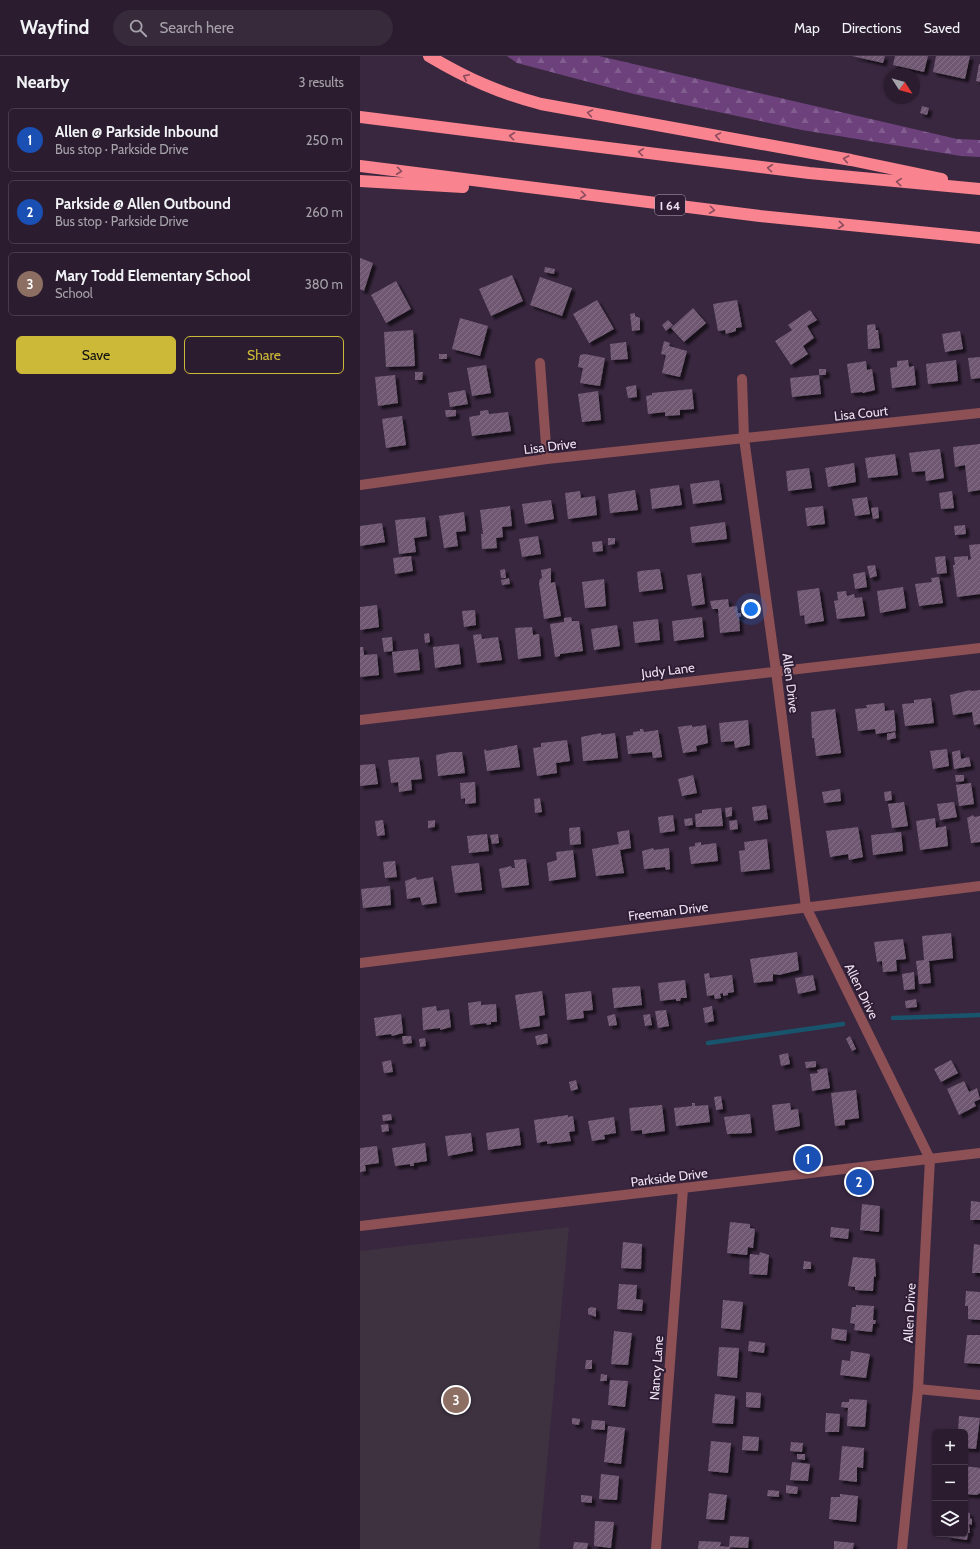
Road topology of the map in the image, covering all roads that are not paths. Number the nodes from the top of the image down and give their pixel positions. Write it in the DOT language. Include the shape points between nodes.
graph roads {
  1 [pos="429,56"];
  2 [pos="360,118"];
  3 [pos="360,166"];
  4 [pos="360,181"];
  5 [pos="980,188"];
  6 [pos="559,192"];
  7 [pos="980,238"];
  8 [pos="540,363"];
  9 [pos="742,379"];
  10 [pos="980,413"];
  11 [pos="744,438"];
  12 [pos="547,460"];
  13 [pos="360,485"];
  14 [pos="980,648"];
  15 [pos="776,671"];
  16 [pos="360,720"];
  17 [pos="980,886"];
  18 [pos="806,907"];
  19 [pos="360,963"];
  20 [pos="980,1153"];
  21 [pos="930,1159"];
  22 [pos="683,1189"];
  23 [pos="360,1226"];
  24 [pos="918,1389"];
  25 [pos="980,1395"];
  26 [pos="656,1549"];
  27 [pos="902,1549"];
  5 -- 1 [label="highway, one-way" via="851,160 541,104 486,86"];
  5 -- 2 [label="highway, one-way" via="809,173"];
  3 -- 6 [label="highway, I 64, one-way"];
  4 -- 6 [label="highway"];
  6 -- 7 [label="highway, I 64, one-way"];
  8 -- 12 [label="street"];
  9 -- 11 [label="street, Allen Drive"];
  10 -- 11 [label="street, Lisa Court"];
  11 -- 12 [label="street, Lisa Drive"];
  11 -- 15 [label="street, Allen Drive"];
  12 -- 13 [label="street, Lisa Drive"];
  14 -- 15 [label="street, Judy Lane"];
  15 -- 16 [label="street, Judy Lane"];
  15 -- 18 [label="street, Allen Drive"];
  17 -- 18 [label="street, Freeman Drive"];
  18 -- 19 [label="street, Freeman Drive"];
  18 -- 21 [label="street, Allen Drive"];
  20 -- 21 [label="street, Parkside Drive"];
  21 -- 22 [label="street, Parkside Drive"];
  21 -- 24 [label="street, Allen Drive"];
  22 -- 23 [label="street, Parkside Drive"];
  22 -- 26 [label="street, Nancy Lane"];
  24 -- 25 [label="street"];
  24 -- 27 [label="street, Allen Drive"];
}
